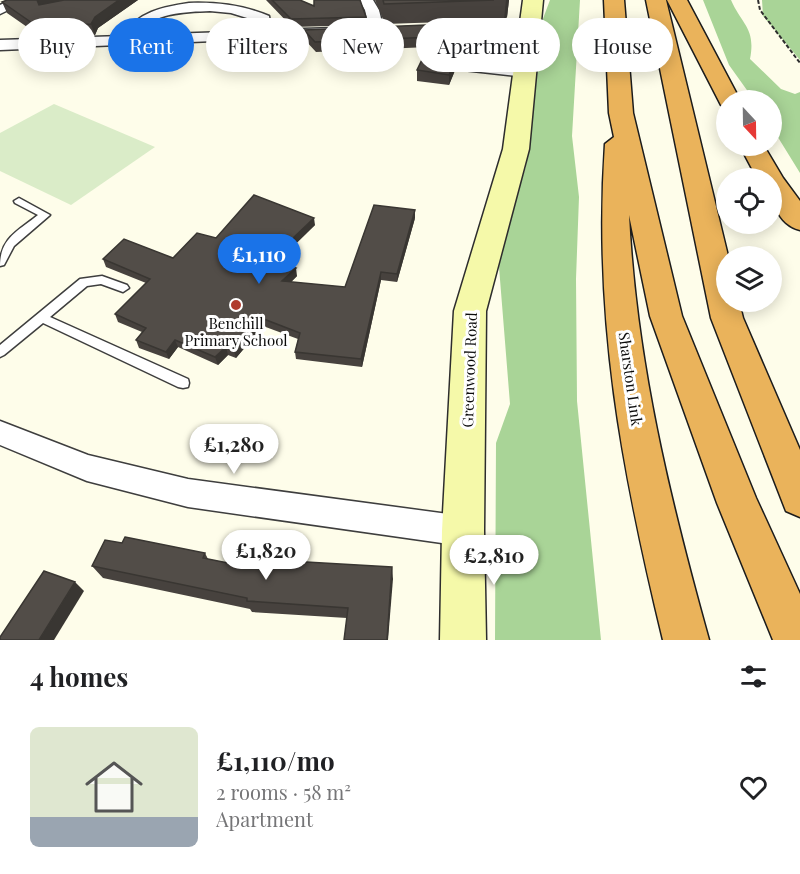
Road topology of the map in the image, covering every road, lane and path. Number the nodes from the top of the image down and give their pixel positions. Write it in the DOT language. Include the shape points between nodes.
graph roads {
  1 [pos="22,0"];
  2 [pos="366,0"];
  3 [pos="614,0"];
  4 [pos="656,0"];
  5 [pos="677,0"];
  6 [pos="758,0"];
  7 [pos="0,10"];
  8 [pos="532,12"];
  9 [pos="138,18"];
  10 [pos="263,18"];
  11 [pos="503,18"];
  12 [pos="309,33"];
  13 [pos="108,41"];
  14 [pos="0,45"];
  15 [pos="800,63"];
  16 [pos="498,72"];
  17 [pos="525,75"];
  18 [pos="724,90"];
  19 [pos="621,113"];
  20 [pos="782,196"];
  21 [pos="19,201"];
  22 [pos="800,221"];
  23 [pos="0,262"];
  24 [pos="123,288"];
  25 [pos="40,317"];
  26 [pos="0,352"];
  27 [pos="183,383"];
  28 [pos="0,433"];
  29 [pos="800,498"];
  30 [pos="463,531"];
  31 [pos="463,640"];
  32 [pos="686,640"];
  33 [pos="797,640"];
  1 -- 7 [label="street"];
  2 -- 12 [label="street" via="372,10 371,31"];
  3 -- 19 [label="highway"];
  4 -- 29 [label="highway" via="727,318"];
  5 -- 18 [label="highway"];
  6 -- 15 [label="path" via="760,10"];
  8 -- 11 [label="street"];
  8 -- 17 [label="street, Greenwood Road"];
  9 -- 10 [label="street" via="179,3 204,1 245,6"];
  13 -- 14 [label="street"];
  16 -- 17 [label="lane"];
  17 -- 30 [label="street, Greenwood Road" via="516,149 470,311"];
  19 -- 32 [label="highway, Sharston Link" via="613,198 630,384 645,473"];
  19 -- 33 [label="highway" via="666,316"];
  20 -- 22 [label="highway"];
  21 -- 23 [label="lane" via="45,215 10,244"];
  24 -- 25 [label="lane" via="102,280 84,282"];
  25 -- 26 [label="lane"];
  25 -- 27 [label="lane"];
  28 -- 30 [label="street" via="87,468 188,493"];
  30 -- 31 [label="street, Greenwood Road"];
}
